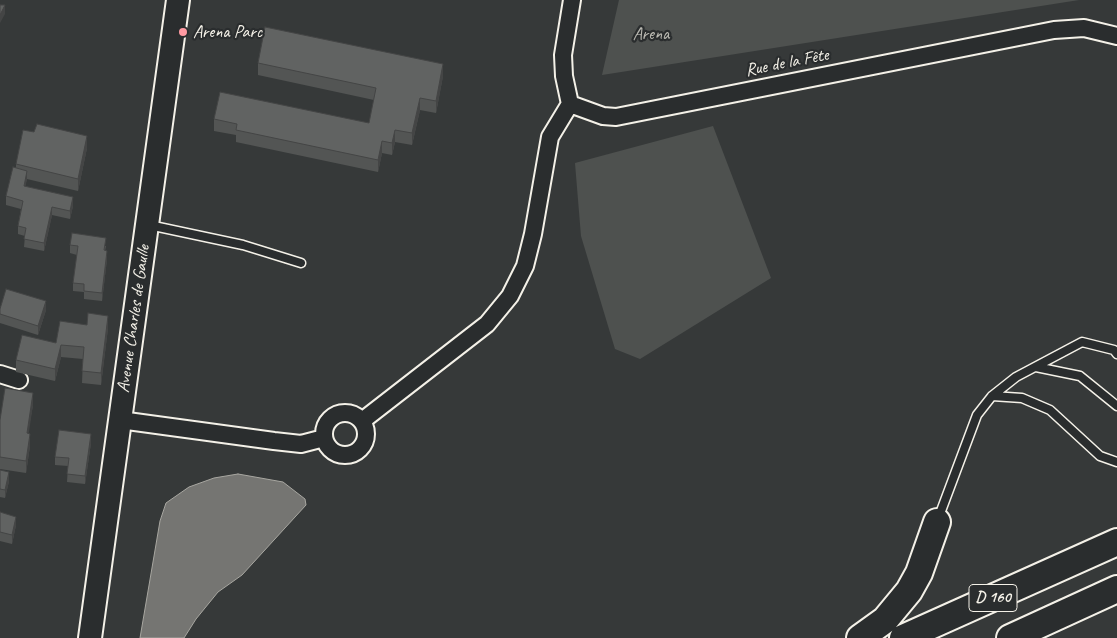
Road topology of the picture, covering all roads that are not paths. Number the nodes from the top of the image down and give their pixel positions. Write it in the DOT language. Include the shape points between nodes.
graph roads {
  1 [pos="178,0"];
  2 [pos="572,0"];
  3 [pos="1117,36"];
  4 [pos="570,104"];
  5 [pos="147,224"];
  6 [pos="301,263"];
  7 [pos="1117,354"];
  8 [pos="1036,366"];
  9 [pos="0,374"];
  10 [pos="19,380"];
  11 [pos="992,396"];
  12 [pos="1117,406"];
  13 [pos="120,420"];
  14 [pos="362,421"];
  15 [pos="324,438"];
  16 [pos="1117,462"];
  17 [pos="937,522"];
  18 [pos="1117,542"];
  19 [pos="1117,589"];
  20 [pos="90,638"];
  21 [pos="860,638"];
  22 [pos="903,638"];
  23 [pos="1010,638"];
  1 -- 5 [label="main road, Avenue Charles de Gaulle"];
  2 -- 4 [label="street" via="563,55"];
  3 -- 4 [label="street, Rue de la Fête" via="1084,28 1054,30 616,117 603,116"];
  4 -- 14 [label="street" via="550,137 525,266 510,296 488,324"];
  5 -- 6 [label="lane" via="242,245"];
  5 -- 13 [label="main road, Avenue Charles de Gaulle"];
  7 -- 8 [label="lane" via="1114,350 1082,342"];
  8 -- 11 [label="lane"];
  8 -- 12 [label="lane" via="1080,376"];
  9 -- 10 [label="street"];
  11 -- 16 [label="lane" via="1022,398 1050,410 1100,456"];
  11 -- 17 [label="lane" via="978,415"];
  13 -- 15 [label="street" via="274,442 301,444"];
  13 -- 20 [label="main road, Avenue Charles de Gaulle"];
  14 -- 15 [label="street" via="351,413 337,414 327,424"];
  14 -- 15 [label="street" via="366,427 366,440 363,447 351,454 337,454"];
  17 -- 21 [label="highway" via="919,574 909,591 885,620"];
  18 -- 22 [label="highway, D 160"];
  19 -- 23 [label="highway, D 160"];
}
